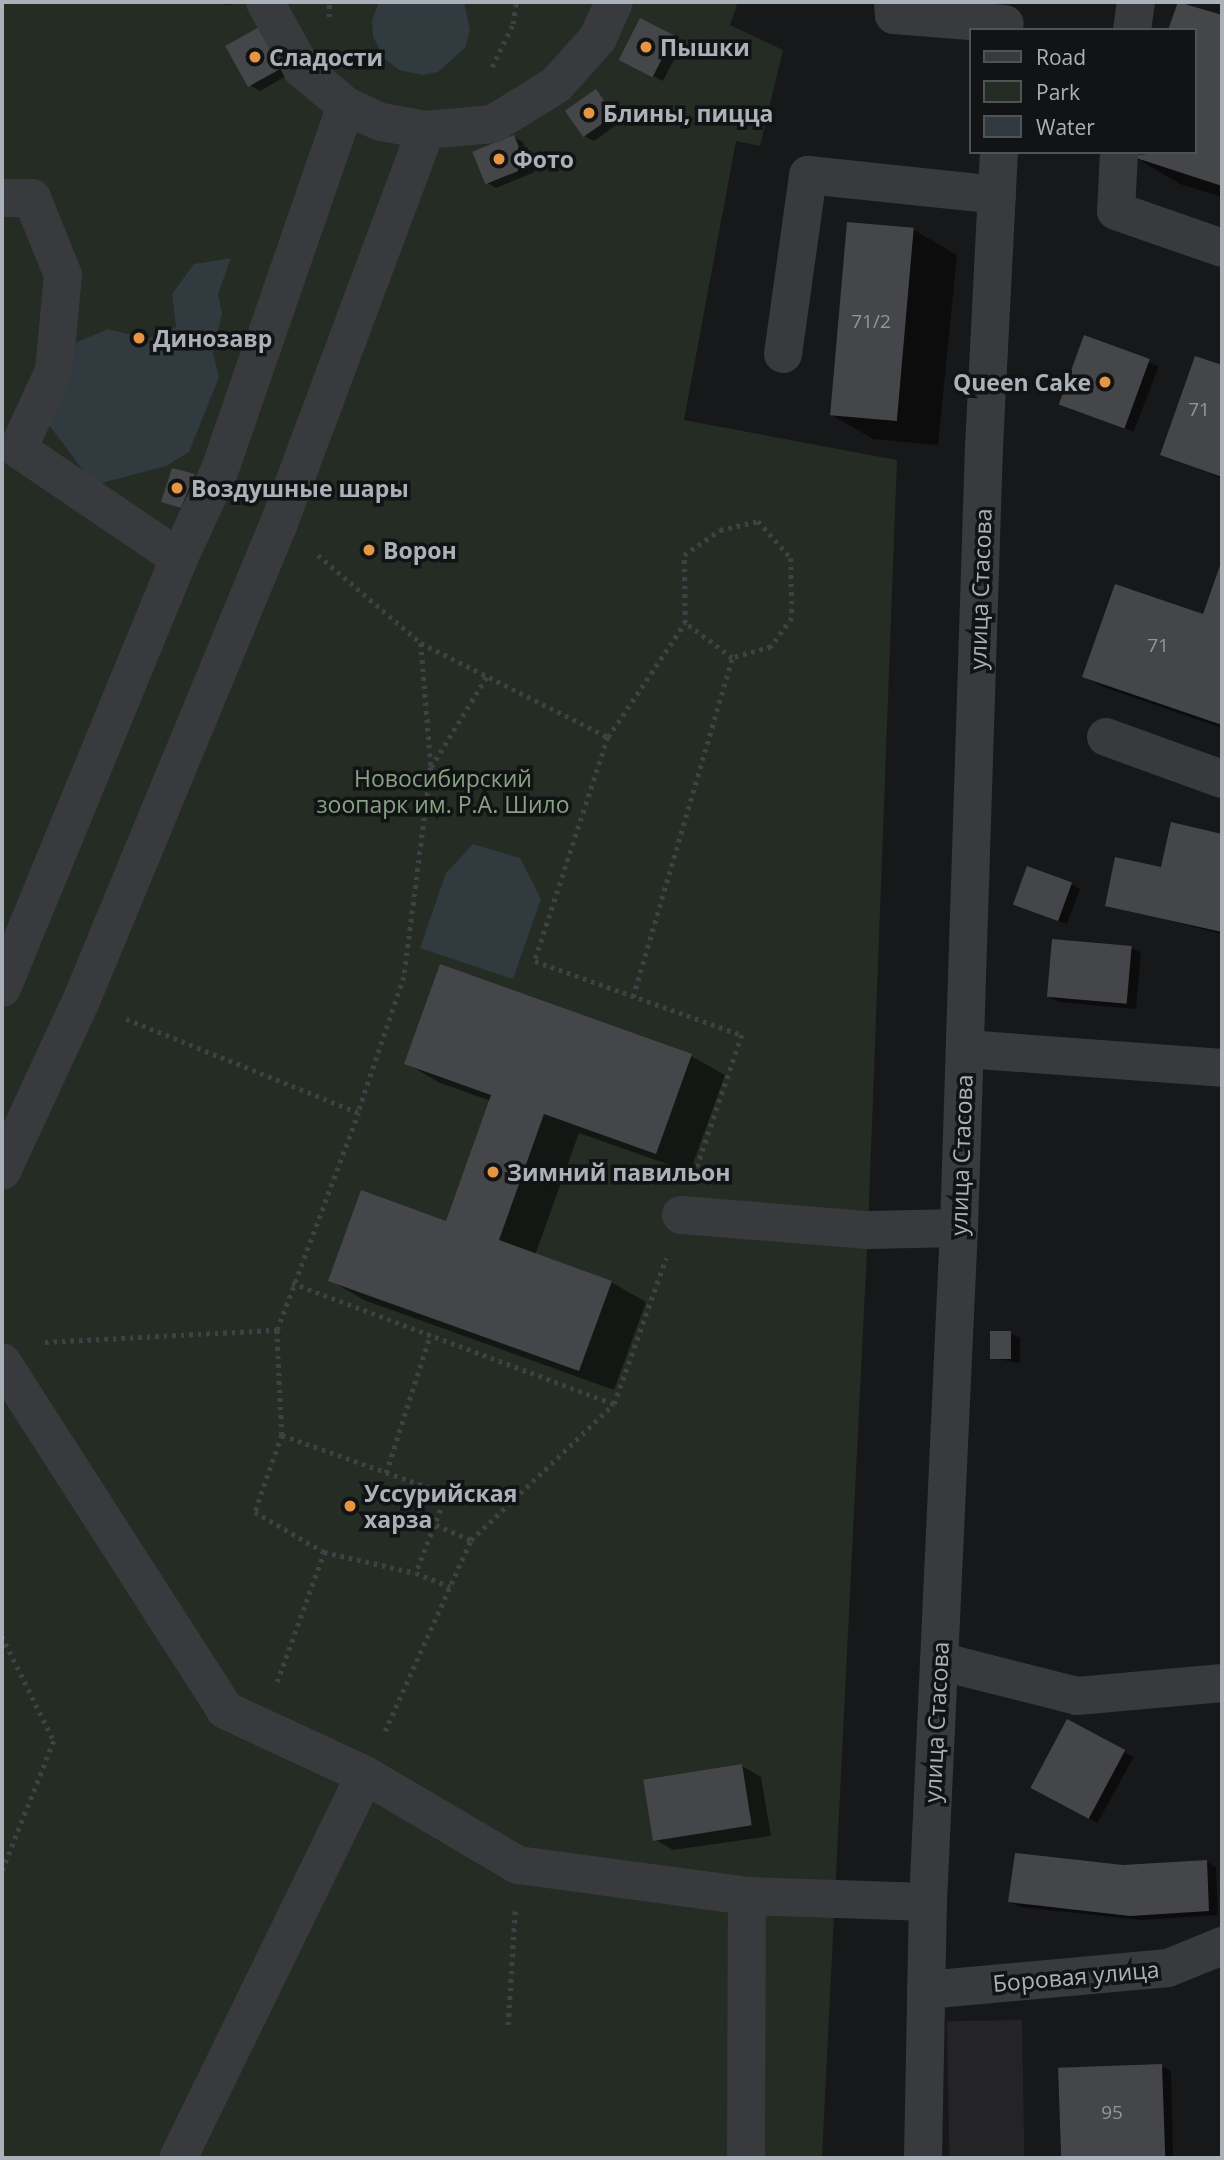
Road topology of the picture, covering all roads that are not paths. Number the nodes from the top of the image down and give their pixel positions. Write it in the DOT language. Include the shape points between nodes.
graph roads {
  1 [pos="265,2"];
  2 [pos="614,2"];
  3 [pos="893,2"];
  4 [pos="1136,2"];
  5 [pos="1005,19"];
  6 [pos="1132,28"];
  7 [pos="346,106"];
  8 [pos="426,130"];
  9 [pos="999,154"];
  10 [pos="1119,154"];
  11 [pos="997,195"];
  12 [pos="2,198"];
  13 [pos="1222,248"];
  14 [pos="782,354"];
  15 [pos="179,558"];
  16 [pos="1106,737"];
  17 [pos="1222,779"];
  18 [pos="2,988"];
  19 [pos="965,1049"];
  20 [pos="1222,1068"];
  21 [pos="2,1171"];
  22 [pos="681,1215"];
  23 [pos="959,1227"];
  24 [pos="2,1363"];
  25 [pos="939,1661"];
  26 [pos="1222,1683"];
  27 [pos="365,1775"];
  28 [pos="747,1896"];
  29 [pos="928,1902"];
  30 [pos="1222,1947"];
  31 [pos="926,1990"];
  32 [pos="178,2158"];
  33 [pos="746,2158"];
  34 [pos="923,2158"];
  1 -- 7 [label="street" via="302,69"];
  2 -- 8 [label="street" via="598,38 556,85 493,124"];
  3 -- 5 [label="street" via="894,15"];
  4 -- 6 [label="street"];
  7 -- 8 [label="street" via="381,122"];
  7 -- 15 [label="street" via="219,472"];
  8 -- 21 [label="street" via="279,523 81,1001"];
  9 -- 11 [label="street, улица Стасова"];
  10 -- 13 [label="street" via="1116,211"];
  11 -- 14 [label="street" via="808,175"];
  11 -- 19 [label="street, улица Стасова"];
  12 -- 15 [label="street" via="32,198 63,275 54,371 18,449"];
  15 -- 18 [label="street"];
  16 -- 17 [label="street"];
  19 -- 20 [label="street"];
  19 -- 23 [label="street, улица Стасова"];
  22 -- 23 [label="street" via="869,1230"];
  23 -- 25 [label="street, улица Стасова"];
  24 -- 27 [label="street" via="225,1710"];
  25 -- 26 [label="street" via="1077,1696"];
  25 -- 29 [label="street, улица Стасова"];
  27 -- 28 [label="street" via="518,1865"];
  27 -- 32 [label="street"];
  28 -- 29 [label="street"];
  28 -- 33 [label="street"];
  29 -- 31 [label="street, улица Стасова"];
  30 -- 31 [label="street, Боровая улица" via="1168,1968"];
  31 -- 34 [label="street, улица Стасова"];
}
